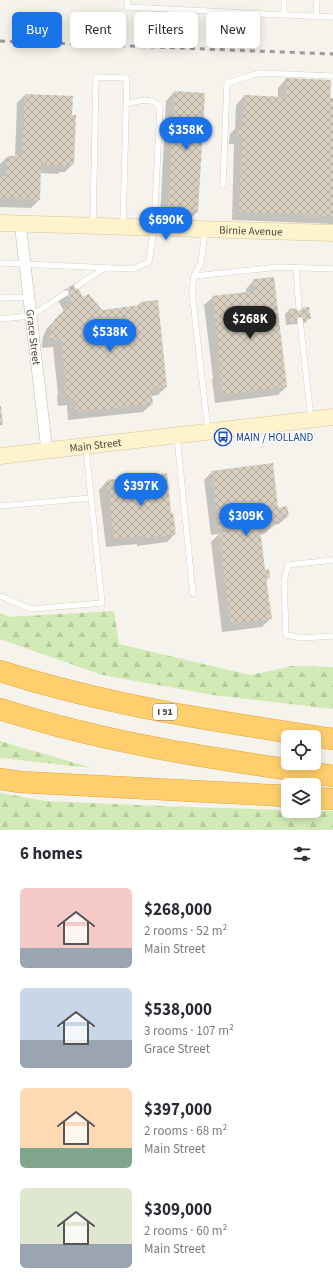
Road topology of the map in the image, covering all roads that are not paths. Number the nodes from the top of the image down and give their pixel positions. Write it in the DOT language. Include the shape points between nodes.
graph roads {
  1 [pos="128,0"];
  2 [pos="284,0"];
  3 [pos="318,0"];
  4 [pos="284,15"];
  5 [pos="316,16"];
  6 [pos="333,17"];
  7 [pos="333,76"];
  8 [pos="127,104"];
  9 [pos="222,185"];
  10 [pos="0,223"];
  11 [pos="20,223"];
  12 [pos="93,226"];
  13 [pos="122,227"];
  14 [pos="154,227"];
  15 [pos="206,229"];
  16 [pos="333,233"];
  17 [pos="0,263"];
  18 [pos="25,264"];
  19 [pos="106,268"];
  20 [pos="296,268"];
  21 [pos="333,269"];
  22 [pos="194,276"];
  23 [pos="77,286"];
  24 [pos="66,293"];
  25 [pos="29,297"];
  26 [pos="0,298"];
  27 [pos="299,308"];
  28 [pos="31,316"];
  29 [pos="0,320"];
  30 [pos="300,320"];
  31 [pos="333,417"];
  32 [pos="311,419"];
  33 [pos="208,431"];
  34 [pos="176,435"];
  35 [pos="85,446"];
  36 [pos="46,451"];
  37 [pos="0,456"];
  38 [pos="91,498"];
  39 [pos="0,506"];
  40 [pos="333,560"];
  41 [pos="193,594"];
  42 [pos="0,596"];
  43 [pos="333,636"];
  44 [pos="0,671"];
  45 [pos="0,709"];
  46 [pos="333,739"];
  47 [pos="333,776"];
  48 [pos="0,779"];
  49 [pos="281,796"];
  50 [pos="321,798"];
  51 [pos="333,799"];
  1 -- 4 [label="lane" via="127,7"];
  2 -- 4 [label="lane"];
  3 -- 5 [label="lane"];
  4 -- 5 [label="lane"];
  5 -- 6 [label="lane"];
  7 -- 9 [label="lane" via="260,73 227,83"];
  8 -- 12 [label="lane" via="127,78 96,76"];
  8 -- 13 [label="lane"];
  8 -- 14 [label="lane" via="154,101 160,108"];
  10 -- 11 [label="main road, Birnie Avenue"];
  11 -- 12 [label="main road, Birnie Avenue"];
  11 -- 18 [label="street, Grace Street"];
  12 -- 13 [label="main road, Birnie Avenue"];
  13 -- 14 [label="main road, Birnie Avenue"];
  14 -- 15 [label="main road, Birnie Avenue"];
  14 -- 19 [label="lane" via="149,262 133,269"];
  15 -- 16 [label="main road, Birnie Avenue"];
  15 -- 22 [label="lane" via="201,263"];
  17 -- 18 [label="lane"];
  18 -- 19 [label="lane"];
  18 -- 25 [label="street, Grace Street"];
  19 -- 23 [label="lane"];
  20 -- 21 [label="lane"];
  20 -- 22 [label="lane" via="280,267"];
  20 -- 27 [label="lane"];
  22 -- 33 [label="lane" via="192,292"];
  24 -- 28 [label="lane"];
  25 -- 26 [label="lane"];
  25 -- 28 [label="street, Grace Street"];
  28 -- 29 [label="lane"];
  28 -- 36 [label="street, Grace Street"];
  30 -- 32 [label="lane"];
  31 -- 32 [label="main road, Main Street"];
  32 -- 33 [label="main road, Main Street"];
  33 -- 34 [label="main road, Main Street"];
  34 -- 35 [label="main road, Main Street"];
  34 -- 41 [label="lane"];
  35 -- 36 [label="main road, Main Street"];
  35 -- 38 [label="lane"];
  36 -- 37 [label="main road, Main Street"];
  38 -- 39 [label="lane"];
  38 -- 42 [label="lane" via="102,603 31,609"];
  40 -- 43 [label="lane" via="288,565 284,581 286,635 301,638"];
  44 -- 46 [label="highway, I 91" via="73,692 139,707"];
  45 -- 47 [label="highway" via="132,743"];
  48 -- 49 [label="highway"];
  50 -- 51 [label="highway"];
}
